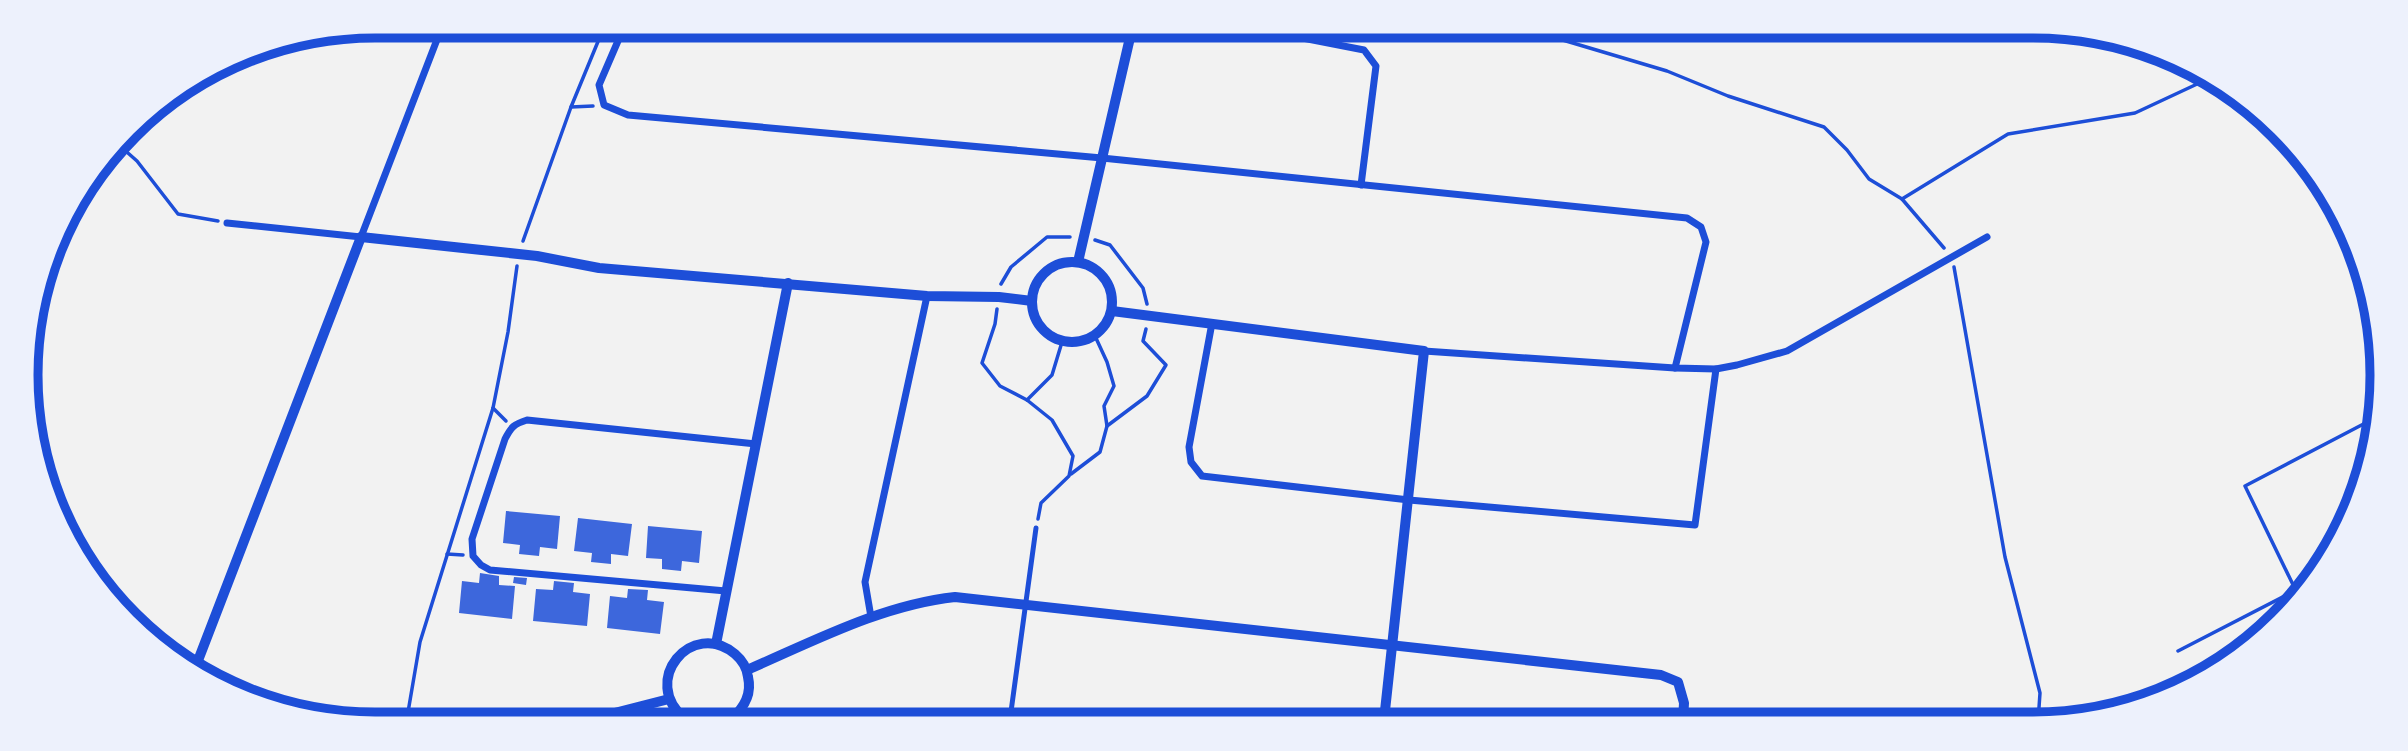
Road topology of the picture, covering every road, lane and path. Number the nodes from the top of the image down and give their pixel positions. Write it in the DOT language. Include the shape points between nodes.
graph roads {
  1 [pos="438,38"];
  2 [pos="599,38"];
  3 [pos="619,38"];
  4 [pos="1130,38"];
  5 [pos="1302,38"];
  6 [pos="1556,38"];
  7 [pos="2199,83"];
  8 [pos="604,105"];
  9 [pos="571,107"];
  10 [pos="125,150"];
  11 [pos="1102,158"];
  12 [pos="1361,185"];
  13 [pos="1902,200"];
  14 [pos="227,223"];
  15 [pos="360,237"];
  16 [pos="1084,237"];
  17 [pos="1987,237"];
  18 [pos="519,254"];
  19 [pos="1952,257"];
  20 [pos="1078,262"];
  21 [pos="788,283"];
  22 [pos="927,296"];
  23 [pos="999,297"];
  24 [pos="1031,301"];
  25 [pos="1112,311"];
  26 [pos="1150,315"];
  27 [pos="1212,323"];
  28 [pos="1095,336"];
  29 [pos="1062,342"];
  30 [pos="1424,351"];
  31 [pos="1675,368"];
  32 [pos="1716,369"];
  33 [pos="1027,400"];
  34 [pos="493,408"];
  35 [pos="2366,423"];
  36 [pos="511,426"];
  37 [pos="1107,426"];
  38 [pos="756,444"];
  39 [pos="1069,476"];
  40 [pos="1409,500"];
  41 [pos="1036,528"];
  42 [pos="2295,587"];
  43 [pos="726,591"];
  44 [pos="2287,597"];
  45 [pos="1024,605"];
  46 [pos="871,617"];
  47 [pos="716,644"];
  48 [pos="1391,644"];
  49 [pos="2178,651"];
  50 [pos="198,662"];
  51 [pos="747,670"];
  52 [pos="669,699"];
  53 [pos="408,712"];
  54 [pos="618,712"];
  55 [pos="678,712"];
  56 [pos="738,712"];
  57 [pos="1011,712"];
  58 [pos="1385,712"];
  59 [pos="1684,712"];
  60 [pos="2039,712"];
  1 -- 15 [label="street"];
  2 -- 9 [label="path"];
  3 -- 8 [label="street" via="598,85"];
  4 -- 11 [label="street"];
  5 -- 12 [label="street" via="1363,50 1376,66"];
  6 -- 13 [label="path" via="1667,71 1824,127 1869,179"];
  7 -- 13 [label="path" via="2135,113 2008,134"];
  8 -- 9 [label="path"];
  8 -- 11 [label="street" via="628,116"];
  9 -- 18 [label="path"];
  10 -- 14 [label="path" via="178,214"];
  11 -- 12 [label="street"];
  11 -- 16 [label="street"];
  12 -- 31 [label="street" via="1686,218 1701,227 1706,242"];
  13 -- 19 [label="path"];
  14 -- 15 [label="street"];
  15 -- 18 [label="street"];
  15 -- 50 [label="street"];
  16 -- 20 [label="street"];
  16 -- 23 [label="path" via="1047,237 1011,268 1001,281"];
  16 -- 26 [label="path" via="1110,245 1143,288"];
  17 -- 19 [label="street"];
  18 -- 21 [label="street" via="599,268"];
  18 -- 34 [label="path"];
  19 -- 32 [label="street" via="1787,351"];
  19 -- 60 [label="path" via="2005,557 2040,693"];
  20 -- 24 [label="street" via="1052,267 1035,287"];
  20 -- 25 [label="street" via="1091,266 1109,285"];
  21 -- 22 [label="street"];
  21 -- 38 [label="street"];
  22 -- 23 [label="street"];
  22 -- 46 [label="street" via="864,582"];
  23 -- 24 [label="street"];
  23 -- 33 [label="path" via="982,363 1000,386"];
  24 -- 29 [label="street" via="1039,327"];
  25 -- 26 [label="street"];
  25 -- 28 [label="street"];
  26 -- 27 [label="street"];
  26 -- 37 [label="path" via="1143,341 1166,365 1147,396"];
  27 -- 30 [label="street"];
  27 -- 40 [label="street" via="1189,447 1191,462 1202,476"];
  28 -- 29 [label="street"];
  28 -- 37 [label="path" via="1114,386 1104,406"];
  29 -- 33 [label="path" via="1052,374"];
  30 -- 31 [label="street"];
  30 -- 40 [label="street"];
  31 -- 32 [label="street"];
  32 -- 40 [label="street" via="1695,525"];
  33 -- 39 [label="path" via="1052,420 1073,456"];
  34 -- 36 [label="path"];
  34 -- 53 [label="path" via="421,642"];
  35 -- 42 [label="path" via="2245,486"];
  36 -- 38 [label="street" via="527,421"];
  36 -- 43 [label="street" via="472,539 473,556 481,565 490,570"];
  37 -- 39 [label="path" via="1100,452"];
  38 -- 43 [label="street"];
  39 -- 41 [label="path" via="1041,503"];
  40 -- 48 [label="street"];
  41 -- 45 [label="street"];
  43 -- 47 [label="street"];
  44 -- 49 [label="path"];
  45 -- 46 [label="street" via="955,597"];
  45 -- 48 [label="street"];
  45 -- 57 [label="street"];
  46 -- 51 [label="street"];
  47 -- 51 [label="street" via="734,653"];
  47 -- 52 [label="street" via="681,653 668,674"];
  48 -- 58 [label="street"];
  48 -- 59 [label="street" via="1661,675 1678,682"];
  51 -- 56 [label="street" via="748,693"];
  52 -- 54 [label="street"];
  52 -- 55 [label="street"];
}
